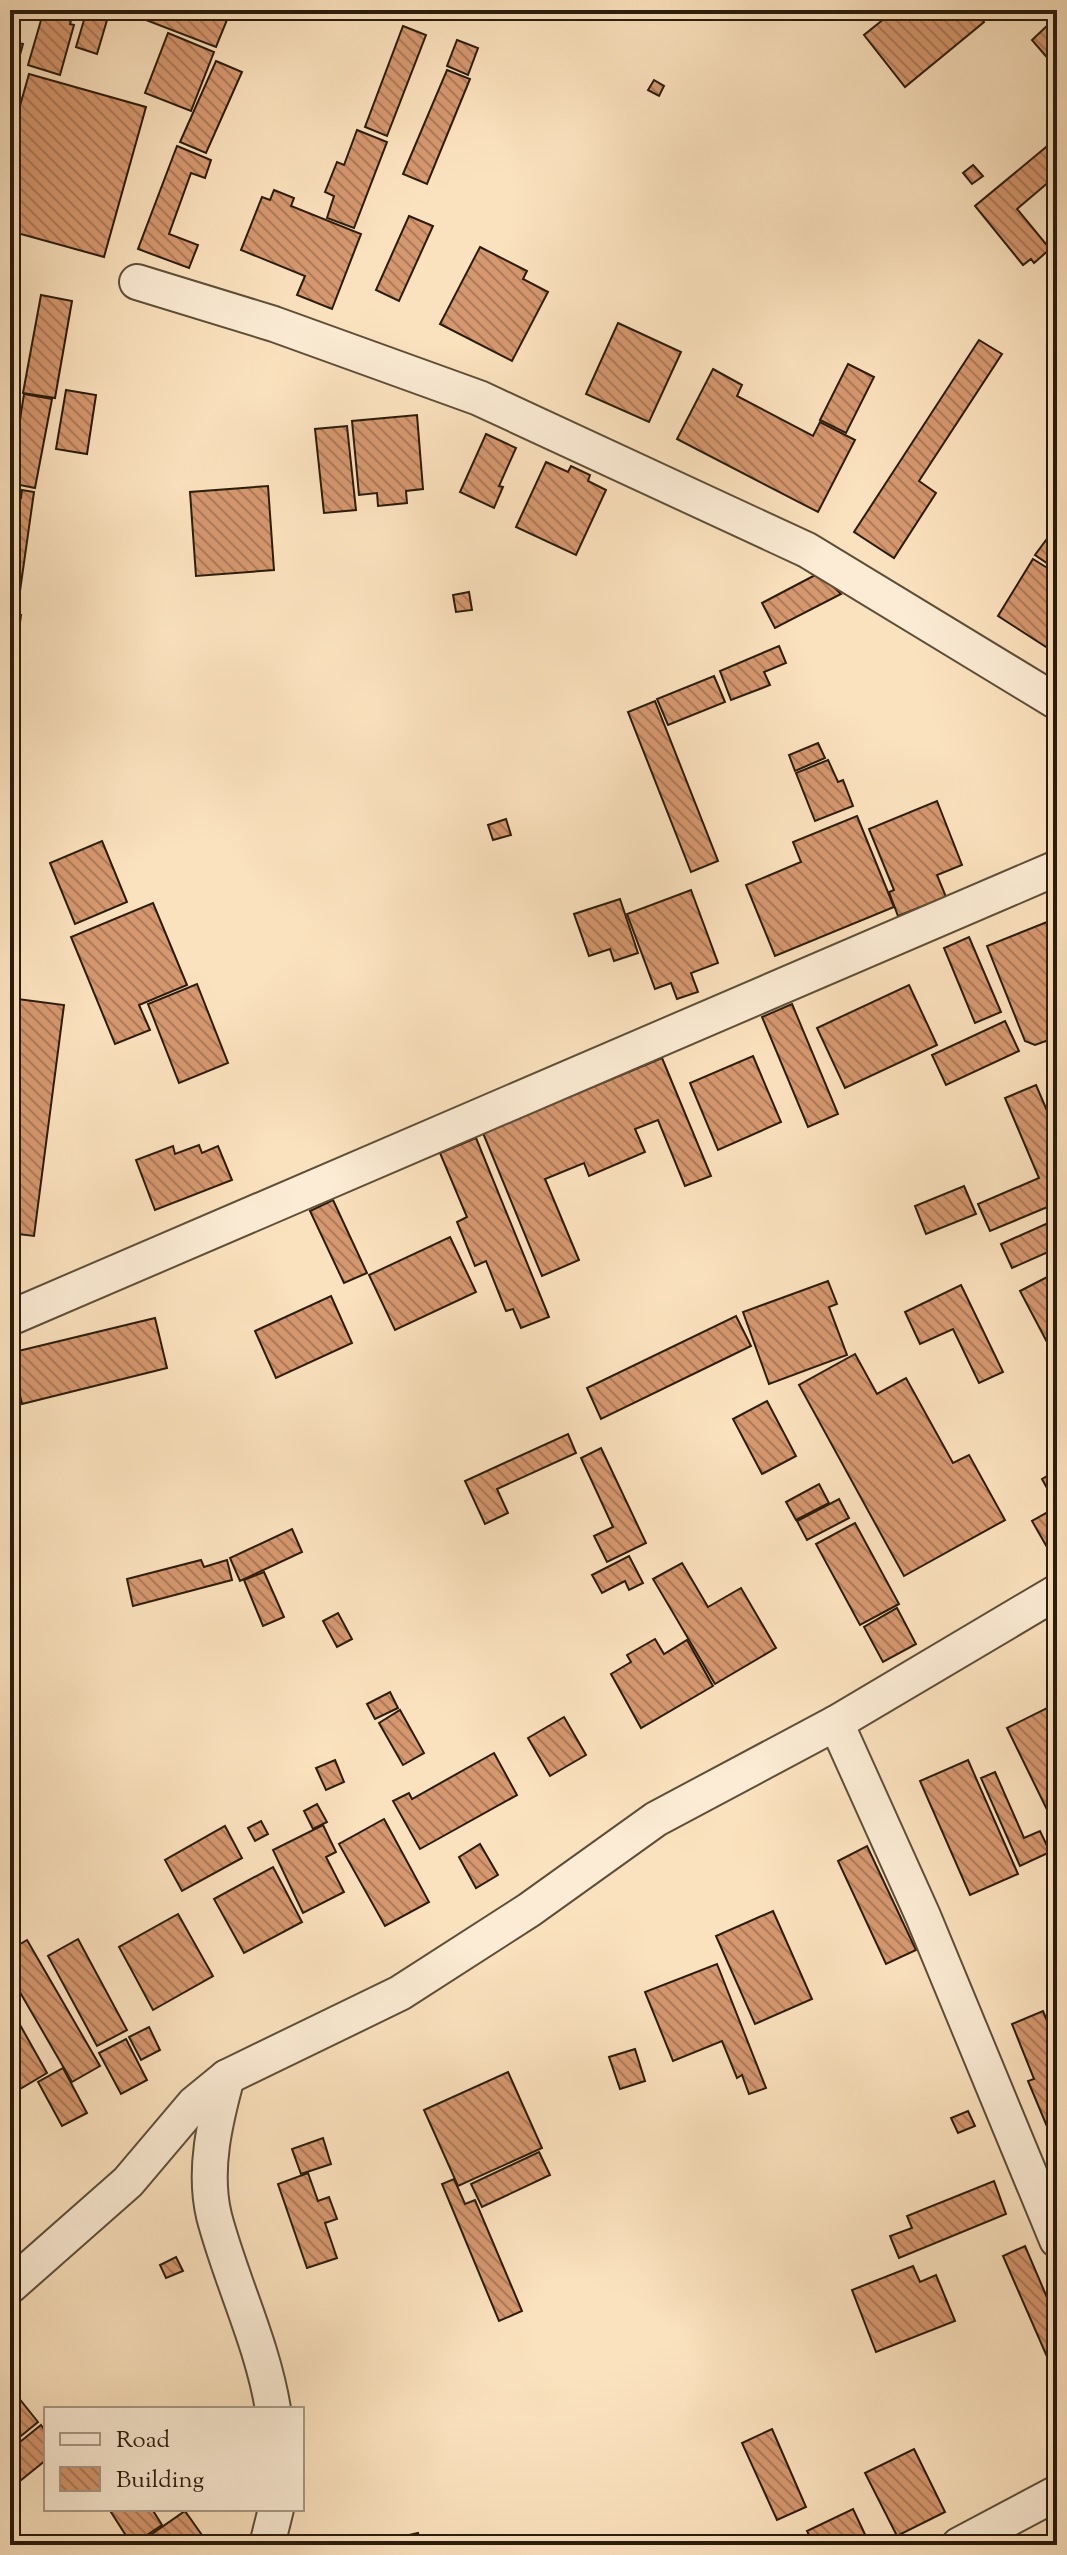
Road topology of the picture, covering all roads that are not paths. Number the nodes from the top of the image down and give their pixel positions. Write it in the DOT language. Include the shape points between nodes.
graph roads {
  1 [pos="137,282"];
  2 [pos="1057,702"];
  3 [pos="1057,868"];
  4 [pos="10,1318"];
  5 [pos="1057,1592"];
  6 [pos="836,1723"];
  7 [pos="227,2077"];
  8 [pos="1057,2240"];
  9 [pos="10,2286"];
  10 [pos="273,2407"];
  11 [pos="1057,2493"];
  12 [pos="276,2511"];
  13 [pos="267,2545"];
  14 [pos="959,2545"];
  1 -- 2 [label="street" via="274,324 493,404 807,550"];
  3 -- 4 [label="street"];
  5 -- 6 [label="street"];
  6 -- 7 [label="street" via="656,1819 400,1993"];
  6 -- 8 [label="street" via="923,1916"];
  7 -- 9 [label="street" via="194,2104 128,2182"];
  7 -- 10 [label="street" via="213,2138 214,2214"];
  11 -- 14 [label="street"];
  12 -- 13 [label="street"];
}
